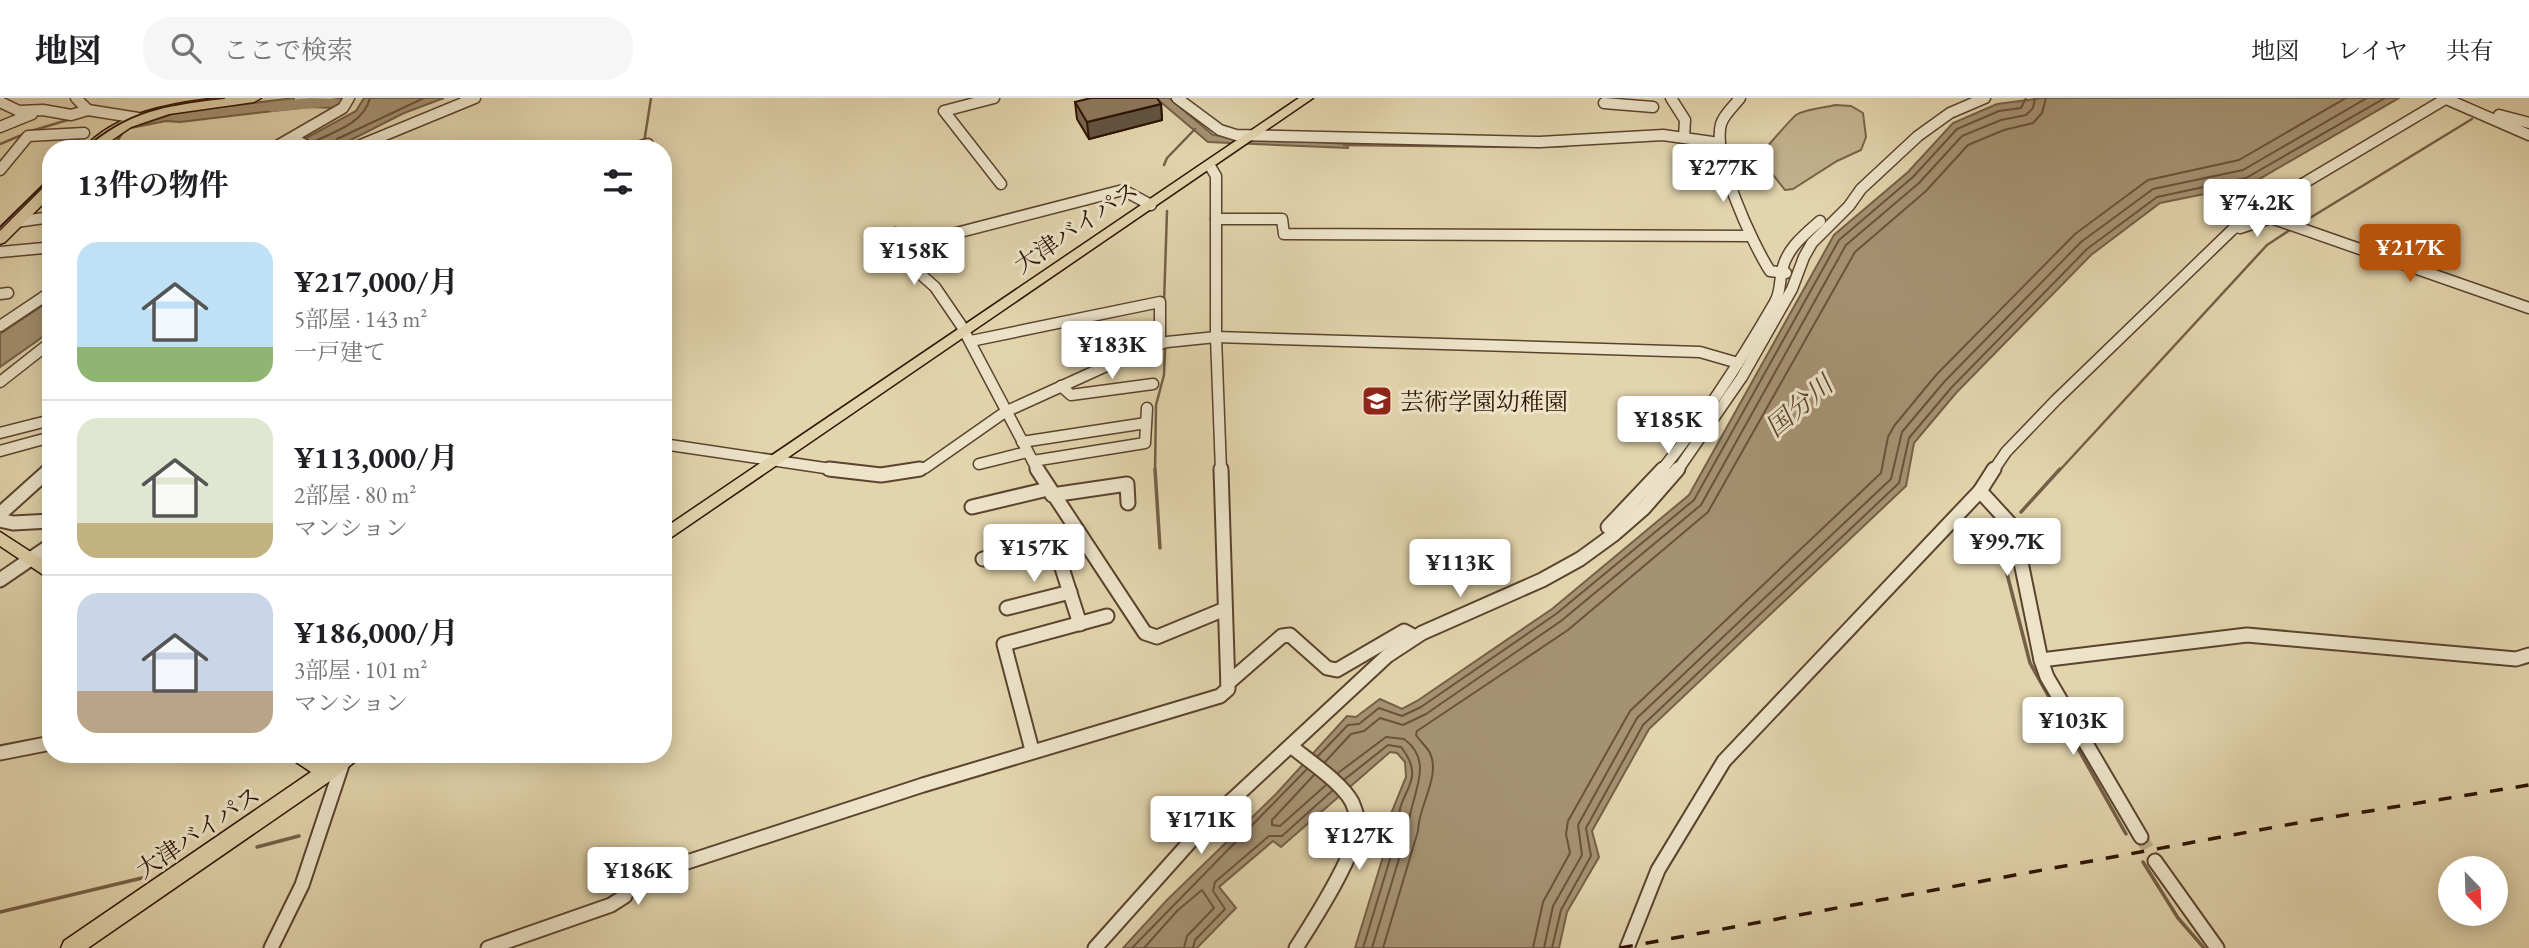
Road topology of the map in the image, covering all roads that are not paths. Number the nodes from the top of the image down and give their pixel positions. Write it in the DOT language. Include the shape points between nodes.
graph roads {
  1 [pos="60,98"];
  2 [pos="76,98"];
  3 [pos="254,98"];
  4 [pos="349,98"];
  5 [pos="475,98"];
  6 [pos="993,98"];
  7 [pos="1177,98"];
  8 [pos="1307,98"];
  9 [pos="1671,98"];
  10 [pos="1740,98"];
  11 [pos="1985,98"];
  12 [pos="2446,98"];
  13 [pos="1963,99"];
  14 [pos="211,101"];
  15 [pos="1604,101"];
  16 [pos="0,102"];
  17 [pos="1653,107"];
  18 [pos="46,110"];
  19 [pos="88,110"];
  20 [pos="2475,112"];
  21 [pos="1608,116"];
  22 [pos="138,118"];
  23 [pos="2529,123"];
  24 [pos="0,127"];
  25 [pos="84,133"];
  26 [pos="1253,135"];
  27 [pos="2529,135"];
  28 [pos="1684,136"];
  29 [pos="294,138"];
  30 [pos="102,140"];
  31 [pos="290,140"];
  32 [pos="297,140"];
  33 [pos="373,140"];
  34 [pos="1719,143"];
  35 [pos="14,153"];
  36 [pos="0,154"];
  37 [pos="1210,166"];
  38 [pos="0,170"];
  39 [pos="1001,184"];
  40 [pos="2296,188"];
  41 [pos="42,202"];
  42 [pos="1151,205"];
  43 [pos="42,218"];
  44 [pos="1216,219"];
  45 [pos="2277,220"];
  46 [pos="16,222"];
  47 [pos="2232,230"];
  48 [pos="895,233"];
  49 [pos="1750,236"];
  50 [pos="0,239"];
  51 [pos="42,248"];
  52 [pos="898,248"];
  53 [pos="0,252"];
  54 [pos="1779,272"];
  55 [pos="1798,275"];
  56 [pos="42,298"];
  57 [pos="2529,308"];
  58 [pos="0,326"];
  59 [pos="969,336"];
  60 [pos="1216,337"];
  61 [pos="1160,344"];
  62 [pos="42,349"];
  63 [pos="1738,363"];
  64 [pos="0,382"];
  65 [pos="1153,384"];
  66 [pos="1061,386"];
  67 [pos="1147,408"];
  68 [pos="1005,412"];
  69 [pos="42,422"];
  70 [pos="1146,424"];
  71 [pos="0,433"];
  72 [pos="42,439"];
  73 [pos="672,445"];
  74 [pos="0,451"];
  75 [pos="1027,452"];
  76 [pos="775,461"];
  77 [pos="979,464"];
  78 [pos="42,476"];
  79 [pos="1980,491"];
  80 [pos="1050,492"];
  81 [pos="1128,503"];
  82 [pos="972,507"];
  83 [pos="0,514"];
  84 [pos="0,520"];
  85 [pos="42,521"];
  86 [pos="672,531"];
  87 [pos="0,538"];
  88 [pos="42,551"];
  89 [pos="983,558"];
  90 [pos="31,559"];
  91 [pos="42,567"];
  92 [pos="1562,569"];
  93 [pos="0,580"];
  94 [pos="1070,592"];
  95 [pos="1007,608"];
  96 [pos="1225,609"];
  97 [pos="1107,617"];
  98 [pos="1080,624"];
  99 [pos="1415,637"];
  100 [pos="2529,655"];
  101 [pos="2040,660"];
  102 [pos="1228,683"];
  103 [pos="42,745"];
  104 [pos="1032,750"];
  105 [pos="1296,750"];
  106 [pos="0,753"];
  107 [pos="312,763"];
  108 [pos="338,763"];
  109 [pos="344,763"];
  110 [pos="327,773"];
  111 [pos="2141,837"];
  112 [pos="2155,861"];
  113 [pos="71,948"];
  114 [pos="271,948"];
  115 [pos="488,948"];
  116 [pos="1095,948"];
  117 [pos="1296,948"];
  118 [pos="1627,948"];
  119 [pos="2217,948"];
  1 -- 18 [label="street"];
  2 -- 19 [label="street"];
  3 -- 14 [label="highway"];
  4 -- 29 [label="street" via="343,108"];
  5 -- 33 [label="street"];
  6 -- 39 [label="street" via="944,111"];
  7 -- 26 [label="street" via="1220,130"];
  8 -- 26 [label="main road, 大津バイパス"];
  9 -- 28 [label="street" via="1685,120"];
  10 -- 34 [label="street" via="1721,124"];
  11 -- 55 [label="street" via="1931,127 1861,189 1818,233 1803,256"];
  12 -- 20 [label="street"];
  12 -- 40 [label="street"];
  13 -- 54 [label="street" via="1936,114 1850,190 1847,198 1801,238"];
  14 -- 22 [label="highway"];
  15 -- 17 [label="street"];
  15 -- 21 [label="street"];
  16 -- 18 [label="street" via="16,110"];
  18 -- 19 [label="street" via="71,114"];
  18 -- 24 [label="street"];
  19 -- 22 [label="street"];
  20 -- 23 [label="street"];
  20 -- 27 [label="street"];
  22 -- 30 [label="highway"];
  25 -- 35 [label="street" via="28,136"];
  26 -- 28 [label="street" via="1540,142"];
  26 -- 37 [label="main road, 大津バイパス"];
  28 -- 34 [label="street"];
  29 -- 31 [label="street"];
  29 -- 32 [label="street"];
  34 -- 49 [label="street"];
  35 -- 36 [label="street"];
  35 -- 38 [label="street"];
  37 -- 42 [label="main road, 大津バイパス"];
  37 -- 44 [label="street" via="1216,176"];
  40 -- 45 [label="street"];
  40 -- 47 [label="street"];
  41 -- 46 [label="highway"];
  42 -- 52 [label="street" via="1123,190"];
  42 -- 59 [label="main road, 大津バイパス"];
  43 -- 46 [label="street"];
  44 -- 49 [label="street" via="1282,219 1284,234"];
  44 -- 60 [label="street"];
  45 -- 47 [label="street"];
  45 -- 57 [label="street"];
  46 -- 50 [label="highway"];
  47 -- 79 [label="street" via="2056,400 2006,452"];
  48 -- 52 [label="street"];
  49 -- 54 [label="street" via="1760,259 1770,271"];
  51 -- 53 [label="street"];
  52 -- 59 [label="street" via="900,256 943,296"];
  54 -- 55 [label="street"];
  54 -- 63 [label="street" via="1781,291"];
  55 -- 92 [label="street" via="1728,399 1662,491 1602,544"];
  56 -- 58 [label="street"];
  59 -- 61 [label="street" via="1160,302"];
  59 -- 68 [label="street"];
  59 -- 76 [label="main road, 大津バイパス"];
  60 -- 61 [label="street"];
  60 -- 63 [label="street" via="1700,352"];
  60 -- 96 [label="street"];
  61 -- 66 [label="street"];
  62 -- 64 [label="street"];
  63 -- 92 [label="street" via="1667,467"];
  65 -- 66 [label="street" via="1071,395"];
  66 -- 68 [label="street"];
  67 -- 70 [label="street"];
  68 -- 75 [label="street"];
  68 -- 76 [label="street" via="925,468 906,473 881,475"];
  69 -- 71 [label="street"];
  70 -- 75 [label="street"];
  70 -- 75 [label="street" via="1145,443"];
  72 -- 74 [label="street"];
  73 -- 76 [label="street"];
  75 -- 77 [label="street"];
  75 -- 80 [label="street"];
  76 -- 86 [label="main road, 大津バイパス"];
  78 -- 83 [label="street"];
  79 -- 101 [label="street" via="2014,528"];
  79 -- 118 [label="street" via="1724,761 1658,870"];
  80 -- 81 [label="street" via="1126,484"];
  80 -- 82 [label="street"];
  80 -- 96 [label="street" via="1145,633 1157,637"];
  84 -- 85 [label="street"];
  87 -- 90 [label="main road"];
  88 -- 90 [label="street"];
  89 -- 94 [label="street" via="1053,540"];
  90 -- 91 [label="main road"];
  90 -- 93 [label="street"];
  92 -- 99 [label="street"];
  94 -- 95 [label="street"];
  94 -- 98 [label="street"];
  96 -- 102 [label="street"];
  97 -- 98 [label="street"];
  98 -- 104 [label="street" via="1004,645"];
  99 -- 102 [label="street" via="1404,631 1337,670 1327,668 1290,635 1282,636"];
  99 -- 105 [label="street" via="1375,667"];
  100 -- 101 [label="street" via="2516,659 2247,635"];
  101 -- 111 [label="street"];
  102 -- 104 [label="street" via="1220,696"];
  103 -- 106 [label="street"];
  104 -- 115 [label="street" via="629,881 625,896 611,905"];
  105 -- 116 [label="street" via="1205,825"];
  105 -- 117 [label="street" via="1344,791 1358,822 1330,895"];
  107 -- 110 [label="main road"];
  108 -- 110 [label="main road, 大津バイパス"];
  109 -- 114 [label="street" via="302,885"];
  110 -- 113 [label="main road, 大津バイパス"];
  112 -- 119 [label="street"];
}
